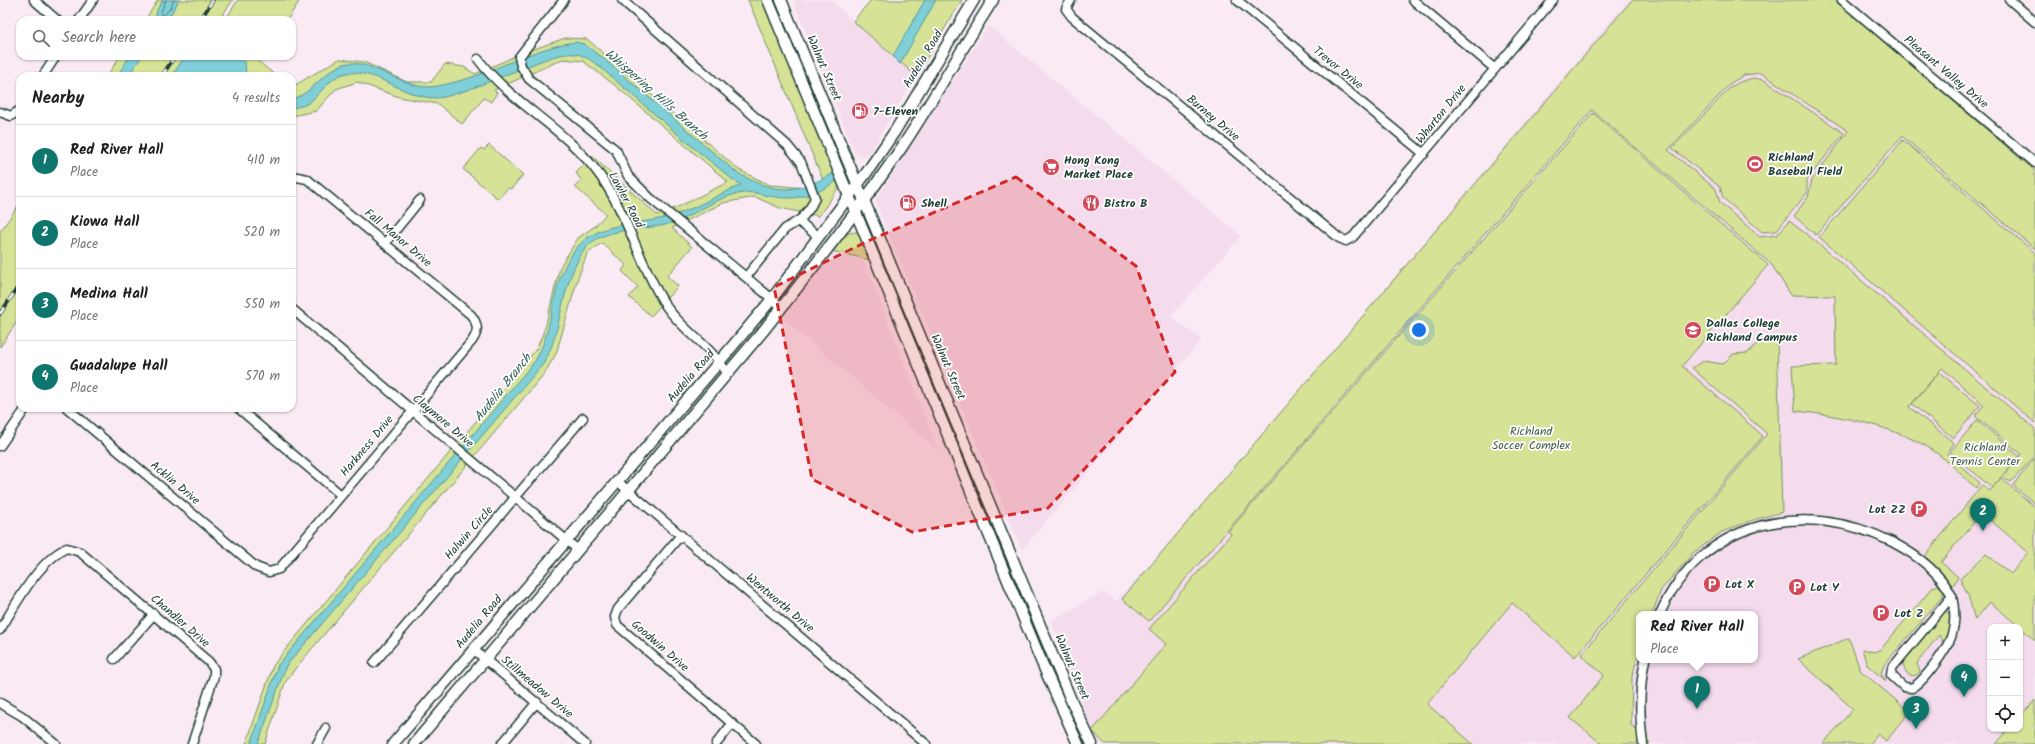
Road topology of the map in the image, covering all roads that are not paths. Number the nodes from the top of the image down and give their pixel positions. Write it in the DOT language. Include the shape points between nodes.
graph roads {
  1 [pos="34,0"];
  2 [pos="93,0"];
  3 [pos="564,0"];
  4 [pos="622,0"];
  5 [pos="768,0"];
  6 [pos="782,0"];
  7 [pos="974,0"];
  8 [pos="993,0"];
  9 [pos="1071,0"];
  10 [pos="1237,0"];
  11 [pos="1413,0"];
  12 [pos="1553,0"];
  13 [pos="1842,0"];
  14 [pos="2010,0"];
  15 [pos="52,16"];
  16 [pos="82,16"];
  17 [pos="963,18"];
  18 [pos="2035,22"];
  19 [pos="976,27"];
  20 [pos="478,59"];
  21 [pos="53,60"];
  22 [pos="1495,69"];
  23 [pos="46,72"];
  24 [pos="0,112"];
  25 [pos="16,113"];
  26 [pos="1424,154"];
  27 [pos="2035,163"];
  28 [pos="296,177"];
  29 [pos="857,184"];
  30 [pos="849,195"];
  31 [pos="420,200"];
  32 [pos="864,200"];
  33 [pos="856,212"];
  34 [pos="798,221"];
  35 [pos="818,236"];
  36 [pos="1346,241"];
  37 [pos="385,243"];
  38 [pos="744,276"];
  39 [pos="772,299"];
  40 [pos="782,307"];
  41 [pos="296,312"];
  42 [pos="477,330"];
  43 [pos="720,362"];
  44 [pos="727,373"];
  45 [pos="413,411"];
  46 [pos="23,412"];
  47 [pos="72,412"];
  48 [pos="243,412"];
  49 [pos="583,418"];
  50 [pos="959,426"];
  51 [pos="946,431"];
  52 [pos="0,446"];
  53 [pos="617,481"];
  54 [pos="628,491"];
  55 [pos="341,495"];
  56 [pos="515,498"];
  57 [pos="681,536"];
  58 [pos="566,541"];
  59 [pos="1009,547"];
  60 [pos="578,550"];
  61 [pos="996,552"];
  62 [pos="269,572"];
  63 [pos="1952,596"];
  64 [pos="1662,611"];
  65 [pos="154,614"];
  66 [pos="0,630"];
  67 [pos="473,649"];
  68 [pos="114,659"];
  69 [pos="485,660"];
  70 [pos="374,663"];
  71 [pos="1042,663"];
  72 [pos="1645,663"];
  73 [pos="1071,700"];
  74 [pos="536,702"];
  75 [pos="0,703"];
  76 [pos="732,724"];
  77 [pos="326,728"];
  78 [pos="56,744"];
  79 [pos="192,744"];
  80 [pos="317,744"];
  81 [pos="393,744"];
  82 [pos="414,744"];
  83 [pos="502,744"];
  84 [pos="585,744"];
  85 [pos="716,744"];
  86 [pos="756,744"];
  87 [pos="926,744"];
  88 [pos="1078,744"];
  89 [pos="1092,744"];
  90 [pos="1643,744"];
  1 -- 15 [label="street"];
  2 -- 16 [label="street"];
  3 -- 38 [label="street" via="519,57 528,77 616,150 628,176"];
  4 -- 34 [label="street" via="787,145 801,162 815,198"];
  5 -- 30 [label="main road"];
  6 -- 29 [label="main road, Walnut Street"];
  7 -- 17 [label="main road, Audelia Road"];
  8 -- 19 [label="main road"];
  9 -- 36 [label="street, Burney Drive" via="1066,10 1084,27 1339,238"];
  10 -- 26 [label="street, Trevor Drive"];
  11 -- 22 [label="street"];
  12 -- 22 [label="street, Wharton Drive"];
  13 -- 27 [label="street, Pleasant Valley Drive"];
  14 -- 18 [label="street"];
  17 -- 19 [label="main road"];
  17 -- 29 [label="main road, Audelia Road" via="895,131"];
  19 -- 32 [label="main road" via="903,145"];
  20 -- 43 [label="street, Lawler Road" via="495,81 582,154 609,189 666,306"];
  21 -- 23 [label="street"];
  22 -- 26 [label="street, Wharton Drive"];
  24 -- 25 [label="street" via="11,116"];
  26 -- 36 [label="street, Wharton Drive" via="1353,237"];
  28 -- 37 [label="street, Fall Manor Drive" via="312,183"];
  29 -- 30 [label="main road, Audelia Road"];
  29 -- 32 [label="main road, Walnut Street"];
  30 -- 33 [label="main road"];
  30 -- 35 [label="main road, Audelia Road"];
  31 -- 37 [label="street"];
  32 -- 33 [label="main road"];
  32 -- 50 [label="main road, Walnut Street"];
  33 -- 40 [label="main road"];
  33 -- 51 [label="main road"];
  34 -- 35 [label="street"];
  34 -- 38 [label="street" via="785,229"];
  35 -- 39 [label="main road, Audelia Road"];
  37 -- 42 [label="street, Fall Manor Drive" via="471,315 476,322"];
  38 -- 39 [label="street"];
  39 -- 40 [label="street"];
  39 -- 43 [label="main road, Audelia Road"];
  40 -- 44 [label="main road"];
  41 -- 45 [label="street, Claymore Drive"];
  42 -- 45 [label="street, Harkness Drive" via="472,342"];
  43 -- 44 [label="street, Lawler Road"];
  43 -- 53 [label="main road, Audelia Road"];
  44 -- 54 [label="main road"];
  45 -- 55 [label="street, Harkness Drive"];
  45 -- 56 [label="street, Claymore Drive"];
  46 -- 52 [label="street"];
  47 -- 62 [label="street, Acklin Drive" via="256,567"];
  48 -- 55 [label="street"];
  49 -- 56 [label="street, Halwin Circle"];
  50 -- 51 [label="main road"];
  50 -- 59 [label="main road, Walnut Street"];
  51 -- 61 [label="main road"];
  53 -- 54 [label="street, Wentworth Drive"];
  53 -- 58 [label="main road, Audelia Road"];
  54 -- 57 [label="street, Wentworth Drive"];
  54 -- 60 [label="main road"];
  55 -- 62 [label="street, Harkness Drive" via="279,569"];
  56 -- 58 [label="street, Claymore Drive"];
  56 -- 70 [label="street, Halwin Circle"];
  57 -- 76 [label="street, Goodwin Drive" via="618,609 615,617 617,625"];
  57 -- 87 [label="street, Wentworth Drive"];
  58 -- 60 [label="street, Claymore Drive"];
  58 -- 67 [label="main road, Audelia Road"];
  59 -- 61 [label="main road"];
  59 -- 73 [label="main road, Walnut Street"];
  60 -- 69 [label="main road"];
  61 -- 71 [label="main road"];
  63 -- 63 [label="street" via="1892,668 1891,675 1904,687 1912,688 1919,683 1948,647 1955,624"];
  63 -- 64 [label="street" via="1928,568 1908,552 1883,538 1860,529 1790,520 1751,528 1715,547 1684,573"];
  65 -- 66 [label="street, Chandler Drive" via="80,552 67,548 51,558 35,577"];
  65 -- 68 [label="street"];
  65 -- 79 [label="street, Chandler Drive" via="214,669 213,681"];
  67 -- 69 [label="street, Stillmeadow Drive"];
  67 -- 81 [label="main road, Audelia Road"];
  69 -- 74 [label="street, Stillmeadow Drive"];
  69 -- 82 [label="main road"];
  71 -- 73 [label="main road" via="1054,676 1066,700"];
  71 -- 88 [label="main road"];
  72 -- 90 [label="street" via="1640,700"];
  73 -- 89 [label="main road, Walnut Street"];
  74 -- 83 [label="street"];
  74 -- 84 [label="street, Stillmeadow Drive"];
  75 -- 78 [label="street" via="22,716"];
  76 -- 85 [label="street"];
  76 -- 86 [label="street, Goodwin Drive"];
  77 -- 80 [label="street"];
}
